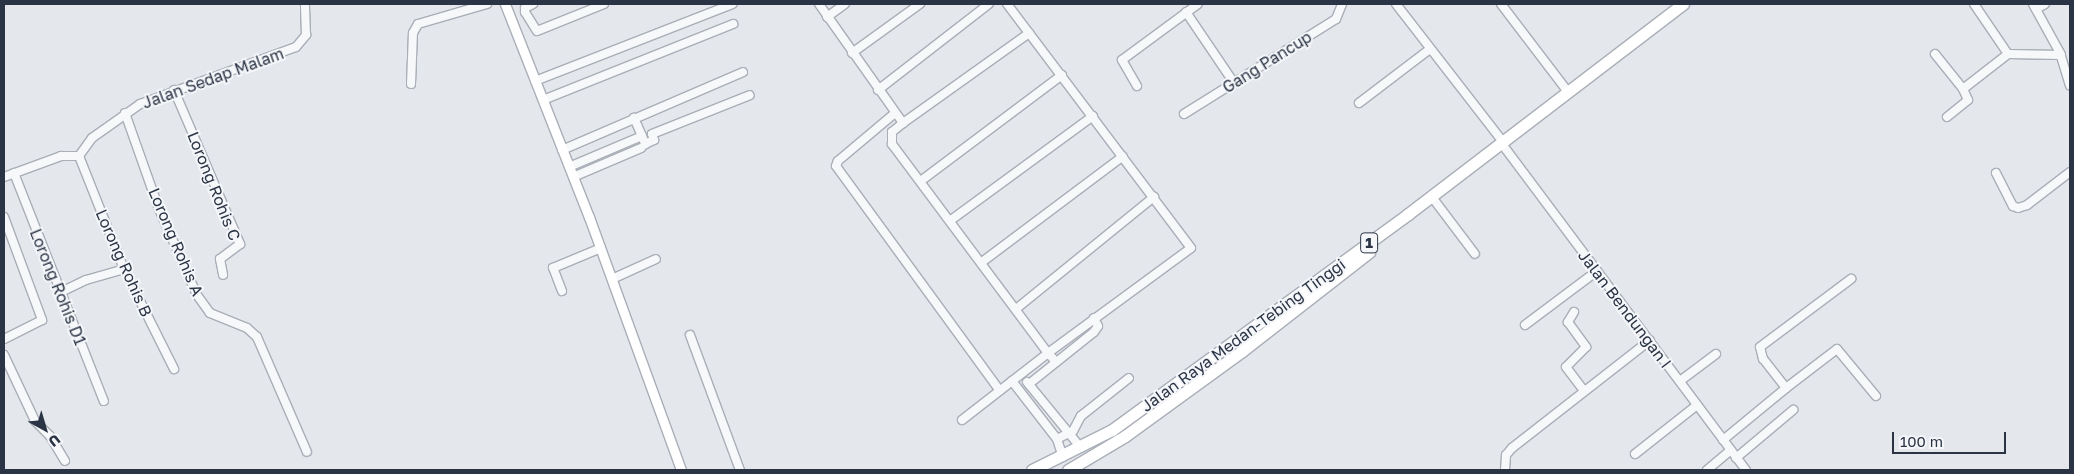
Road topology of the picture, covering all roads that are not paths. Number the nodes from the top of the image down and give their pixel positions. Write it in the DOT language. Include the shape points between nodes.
graph roads {
  1 [pos="305,4"];
  2 [pos="486,4"];
  3 [pos="505,4"];
  4 [pos="533,4"];
  5 [pos="604,4"];
  6 [pos="732,4"];
  7 [pos="819,4"];
  8 [pos="845,4"];
  9 [pos="920,4"];
  10 [pos="988,4"];
  11 [pos="1007,4"];
  12 [pos="1198,4"];
  13 [pos="1342,4"];
  14 [pos="1396,4"];
  15 [pos="1501,4"];
  16 [pos="1683,4"];
  17 [pos="1694,4"];
  18 [pos="1974,4"];
  19 [pos="2045,4"];
  20 [pos="2035,6"];
  21 [pos="1186,12"];
  22 [pos="827,17"];
  23 [pos="733,24"];
  24 [pos="1029,33"];
  25 [pos="1430,49"];
  26 [pos="852,53"];
  27 [pos="1935,54"];
  28 [pos="2008,54"];
  29 [pos="2060,55"];
  30 [pos="743,72"];
  31 [pos="1062,75"];
  32 [pos="535,81"];
  33 [pos="1234,83"];
  34 [pos="411,84"];
  35 [pos="2070,85"];
  36 [pos="1137,86"];
  37 [pos="1963,89"];
  38 [pos="174,90"];
  39 [pos="878,90"];
  40 [pos="1568,92"];
  41 [pos="750,95"];
  42 [pos="543,100"];
  43 [pos="1359,103"];
  44 [pos="125,113"];
  45 [pos="895,113"];
  46 [pos="1184,114"];
  47 [pos="1093,116"];
  48 [pos="1947,117"];
  49 [pos="634,118"];
  50 [pos="903,123"];
  51 [pos="642,136"];
  52 [pos="1504,145"];
  53 [pos="641,148"];
  54 [pos="562,150"];
  55 [pos="79,156"];
  56 [pos="1124,156"];
  57 [pos="569,167"];
  58 [pos="2070,172"];
  59 [pos="14,173"];
  60 [pos="1996,173"];
  61 [pos="4,177"];
  62 [pos="573,177"];
  63 [pos="922,180"];
  64 [pos="1154,197"];
  65 [pos="1435,201"];
  66 [pos="4,217"];
  67 [pos="951,220"];
  68 [pos="601,248"];
  69 [pos="1475,254"];
  70 [pos="656,258"];
  71 [pos="982,262"];
  72 [pos="124,269"];
  73 [pos="1597,271"];
  74 [pos="223,275"];
  75 [pos="1851,278"];
  76 [pos="612,279"];
  77 [pos="562,291"];
  78 [pos="59,293"];
  79 [pos="1016,309"];
  80 [pos="1574,312"];
  81 [pos="1094,318"];
  82 [pos="1525,325"];
  83 [pos="690,335"];
  84 [pos="4,338"];
  85 [pos="1650,340"];
  86 [pos="1048,353"];
  87 [pos="1716,354"];
  88 [pos="4,355"];
  89 [pos="1056,362"];
  90 [pos="174,369"];
  91 [pos="1022,374"];
  92 [pos="1129,378"];
  93 [pos="1012,381"];
  94 [pos="1680,381"];
  95 [pos="1029,384"];
  96 [pos="1786,388"];
  97 [pos="1000,391"];
  98 [pos="1584,392"];
  99 [pos="1876,396"];
  100 [pos="104,401"];
  101 [pos="1697,406"];
  102 [pos="1792,410"];
  103 [pos="962,420"];
  104 [pos="1069,434"];
  105 [pos="1057,439"];
  106 [pos="1723,440"];
  107 [pos="1082,448"];
  108 [pos="1731,450"];
  109 [pos="308,452"];
  110 [pos="1635,454"];
  111 [pos="1063,457"];
  112 [pos="1736,458"];
  113 [pos="65,461"];
  114 [pos="681,470"];
  115 [pos="740,470"];
  116 [pos="1032,470"];
  117 [pos="1068,470"];
  118 [pos="1505,470"];
  119 [pos="1707,470"];
  120 [pos="1746,470"];
  1 -- 38 [label="street, Jalan Sedap Malam" via="306,35 296,47"];
  2 -- 34 [label="street" via="423,22 416,27"];
  3 -- 32 [label="main road"];
  4 -- 5 [label="street" via="525,8 525,12 537,31"];
  6 -- 32 [label="street"];
  7 -- 22 [label="street"];
  8 -- 22 [label="street"];
  9 -- 26 [label="street"];
  10 -- 39 [label="street"];
  11 -- 24 [label="street"];
  12 -- 21 [label="street"];
  13 -- 33 [label="street, Gang Pancup" via="1336,20"];
  14 -- 25 [label="street, Jalan Bendungan I"];
  15 -- 40 [label="street"];
  16 -- 40 [label="highway, Jalan Raya Medan-Tebing Tinggi / 1"];
  17 -- 52 [label="highway, Jalan Raya Medan-Tebing Tinggi / 1"];
  18 -- 28 [label="street"];
  19 -- 20 [label="street"];
  20 -- 29 [label="street"];
  21 -- 33 [label="street"];
  21 -- 36 [label="street" via="1122,60"];
  22 -- 26 [label="street"];
  23 -- 42 [label="street"];
  24 -- 31 [label="street"];
  24 -- 50 [label="street"];
  25 -- 43 [label="street"];
  25 -- 52 [label="street, Jalan Bendungan I"];
  26 -- 39 [label="street"];
  27 -- 37 [label="street"];
  28 -- 29 [label="street"];
  28 -- 37 [label="street"];
  29 -- 35 [label="street"];
  30 -- 49 [label="street"];
  31 -- 47 [label="street"];
  31 -- 63 [label="street"];
  32 -- 42 [label="main road"];
  33 -- 46 [label="street, Gang Pancup"];
  37 -- 48 [label="street" via="1968,100"];
  38 -- 44 [label="street, Jalan Sedap Malam"];
  38 -- 74 [label="street, Lorong Rohis C" via="240,244 220,259"];
  39 -- 45 [label="street"];
  40 -- 52 [label="highway, Jalan Raya Medan-Tebing Tinggi / 1"];
  41 -- 51 [label="street" via="652,134 654,140 645,144"];
  42 -- 54 [label="main road"];
  44 -- 55 [label="street, Jalan Sedap Malam" via="92,138"];
  44 -- 109 [label="street, Lorong Rohis A" via="159,209 198,295 210,313 247,328 257,337"];
  45 -- 50 [label="street"];
  45 -- 97 [label="street" via="838,160 836,166"];
  47 -- 56 [label="street"];
  47 -- 67 [label="street"];
  49 -- 51 [label="street"];
  49 -- 54 [label="street"];
  50 -- 63 [label="street" via="892,132 892,144"];
  51 -- 57 [label="street"];
  52 -- 65 [label="highway, Jalan Raya Medan-Tebing Tinggi / 1"];
  52 -- 73 [label="street, Jalan Bendungan I"];
  52 -- 107 [label="highway, Jalan Raya Medan-Tebing Tinggi / 1" via="1235,342"];
  53 -- 62 [label="street"];
  54 -- 57 [label="main road"];
  55 -- 59 [label="street" via="61,156"];
  55 -- 72 [label="street, Lorong Rohis B"];
  56 -- 64 [label="street"];
  56 -- 71 [label="street"];
  57 -- 62 [label="main road"];
  58 -- 60 [label="street" via="2027,205 2018,208 2013,206"];
  59 -- 61 [label="street"];
  59 -- 78 [label="street, Lorong Rohis D1"];
  62 -- 68 [label="main road"];
  63 -- 67 [label="street"];
  64 -- 79 [label="street"];
  64 -- 81 [label="street" via="1191,248"];
  65 -- 69 [label="street"];
  65 -- 117 [label="highway, Jalan Raya Medan-Tebing Tinggi / 1" via="1242,351 1119,440"];
  66 -- 84 [label="street" via="42,320"];
  67 -- 71 [label="street"];
  68 -- 76 [label="main road"];
  68 -- 77 [label="street" via="553,268"];
  70 -- 76 [label="street"];
  71 -- 79 [label="street"];
  72 -- 78 [label="street" via="86,280"];
  72 -- 90 [label="street, Lorong Rohis B"];
  73 -- 82 [label="street"];
  73 -- 85 [label="street, Jalan Bendungan I"];
  75 -- 96 [label="street" via="1760,347 1763,359"];
  76 -- 114 [label="main road"];
  78 -- 100 [label="street, Lorong Rohis D1"];
  79 -- 86 [label="street"];
  80 -- 98 [label="street" via="1568,322 1586,347 1566,367"];
  81 -- 86 [label="street"];
  81 -- 89 [label="street" via="1098,326 1094,332"];
  83 -- 115 [label="street"];
  85 -- 94 [label="street, Jalan Bendungan I"];
  85 -- 98 [label="street"];
  86 -- 89 [label="street"];
  86 -- 91 [label="street"];
  87 -- 94 [label="street"];
  88 -- 113 [label="street" via="35,421 50,436"];
  89 -- 95 [label="street"];
  91 -- 93 [label="street"];
  91 -- 95 [label="street"];
  92 -- 104 [label="street" via="1081,416"];
  93 -- 97 [label="street"];
  93 -- 105 [label="street"];
  94 -- 101 [label="street, Jalan Bendungan I"];
  95 -- 104 [label="street"];
  96 -- 99 [label="street" via="1837,349"];
  96 -- 106 [label="street"];
  97 -- 103 [label="street"];
  98 -- 118 [label="street" via="1512,448 1506,455"];
  101 -- 106 [label="street, Jalan Bendungan I"];
  101 -- 110 [label="street"];
  102 -- 112 [label="street"];
  104 -- 105 [label="street"];
  104 -- 107 [label="street"];
  105 -- 111 [label="street"];
  106 -- 108 [label="street, Jalan Bendungan I"];
  107 -- 111 [label="highway, Jalan Raya Medan-Tebing Tinggi / 1"];
  108 -- 112 [label="street, Jalan Bendungan I"];
  108 -- 119 [label="street"];
  111 -- 116 [label="highway, Jalan Raya Medan-Tebing Tinggi / 1"];
  112 -- 120 [label="street, Jalan Bendungan I"];
}
